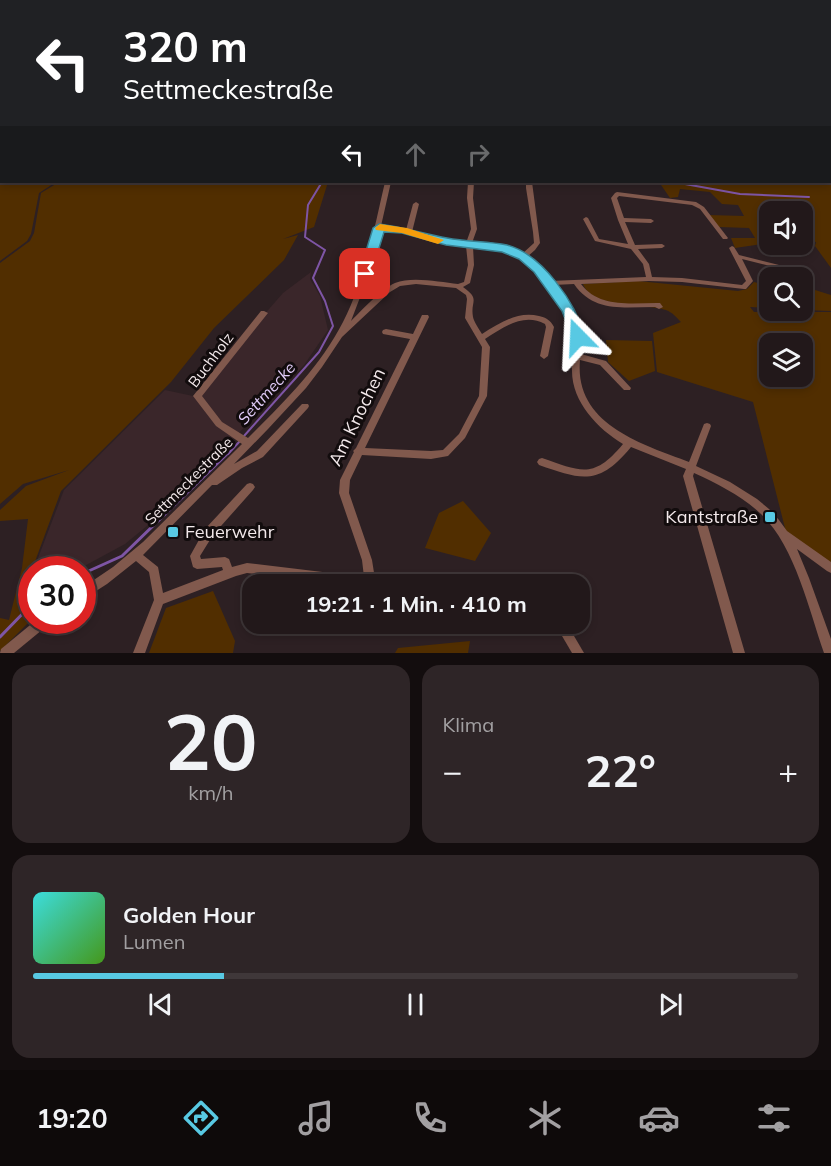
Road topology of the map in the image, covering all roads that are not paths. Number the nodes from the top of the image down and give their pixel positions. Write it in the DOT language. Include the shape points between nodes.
graph roads {
  1 [pos="388,183"];
  2 [pos="471,183"];
  3 [pos="529,183"];
  4 [pos="416,204"];
  5 [pos="586,219"];
  6 [pos="621,220"];
  7 [pos="651,221"];
  8 [pos="379,228"];
  9 [pos="409,232"];
  10 [pos="725,238"];
  11 [pos="469,243"];
  12 [pos="662,246"];
  13 [pos="633,247"];
  14 [pos="732,248"];
  15 [pos="524,256"];
  16 [pos="737,256"];
  17 [pos="781,267"];
  18 [pos="649,279"];
  19 [pos="576,282"];
  20 [pos="549,283"];
  21 [pos="458,286"];
  22 [pos="659,307"];
  23 [pos="264,313"];
  24 [pos="425,317"];
  25 [pos="386,332"];
  26 [pos="415,337"];
  27 [pos="337,338"];
  28 [pos="482,338"];
  29 [pos="544,356"];
  30 [pos="577,356"];
  31 [pos="627,388"];
  32 [pos="305,406"];
  33 [pos="707,426"];
  34 [pos="247,442"];
  35 [pos="630,442"];
  36 [pos="358,451"];
  37 [pos="542,462"];
  38 [pos="691,467"];
  39 [pos="250,487"];
  40 [pos="196,495"];
  41 [pos="784,534"];
  42 [pos="136,555"];
  43 [pos="831,568"];
  44 [pos="230,572"];
  45 [pos="305,574"];
  46 [pos="369,574"];
  47 [pos="96,585"];
  48 [pos="159,600"];
  49 [pos="28,634"];
  50 [pos="567,634"];
  51 [pos="5,653"];
  52 [pos="139,653"];
  53 [pos="578,653"];
  54 [pos="739,653"];
  55 [pos="830,653"];
  1 -- 8 [label="street, Settmeckestraße"];
  2 -- 11 [label="street" via="474,229"];
  3 -- 15 [label="street" via="538,240"];
  4 -- 9 [label="street"];
  5 -- 13 [label="street" via="597,240"];
  6 -- 7 [label="street"];
  6 -- 10 [label="street" via="616,195 683,200 702,208"];
  6 -- 13 [label="street"];
  8 -- 9 [label="street"];
  8 -- 27 [label="street, Settmeckestraße" via="357,296"];
  9 -- 11 [label="street"];
  11 -- 15 [label="street"];
  11 -- 21 [label="street" via="471,265 467,283"];
  12 -- 13 [label="street"];
  13 -- 18 [label="street" via="649,269"];
  14 -- 16 [label="street"];
  15 -- 20 [label="street"];
  16 -- 17 [label="street"];
  16 -- 18 [label="street" via="750,281 744,287"];
  18 -- 19 [label="street"];
  19 -- 20 [label="street"];
  19 -- 22 [label="street" via="595,301"];
  20 -- 30 [label="street" via="574,322"];
  21 -- 27 [label="street" via="416,282 395,285"];
  21 -- 28 [label="street" via="470,296 469,318"];
  23 -- 34 [label="street, Buchholz" via="197,396 219,424"];
  24 -- 26 [label="street, Am Knochen"];
  25 -- 26 [label="street"];
  26 -- 36 [label="street, Am Knochen"];
  27 -- 34 [label="street, Settmeckestraße" via="320,363"];
  28 -- 29 [label="street" via="518,317 536,317 550,327"];
  28 -- 36 [label="street" via="487,357 483,396 462,436 445,453"];
  30 -- 31 [label="street" via="603,363"];
  30 -- 35 [label="street" via="576,375 582,399 603,424"];
  32 -- 40 [label="street" via="261,454"];
  33 -- 38 [label="street"];
  34 -- 40 [label="street, Settmeckestraße"];
  35 -- 37 [label="street" via="615,461 587,474 577,475"];
  35 -- 38 [label="street"];
  36 -- 46 [label="street, Am Knochen" via="345,480 344,493"];
  38 -- 41 [label="street" via="732,486"];
  38 -- 54 [label="street" via="688,476"];
  39 -- 44 [label="street" via="209,532 195,556 197,564 225,562"];
  40 -- 42 [label="street, Settmeckestraße"];
  41 -- 43 [label="street"];
  41 -- 55 [label="street"];
  42 -- 47 [label="street, Settmeckestraße"];
  42 -- 48 [label="street" via="154,570"];
  44 -- 45 [label="street" via="248,568"];
  44 -- 48 [label="street"];
  48 -- 52 [label="street"];
  49 -- 51 [label="street"];
  50 -- 53 [label="street"];
}
